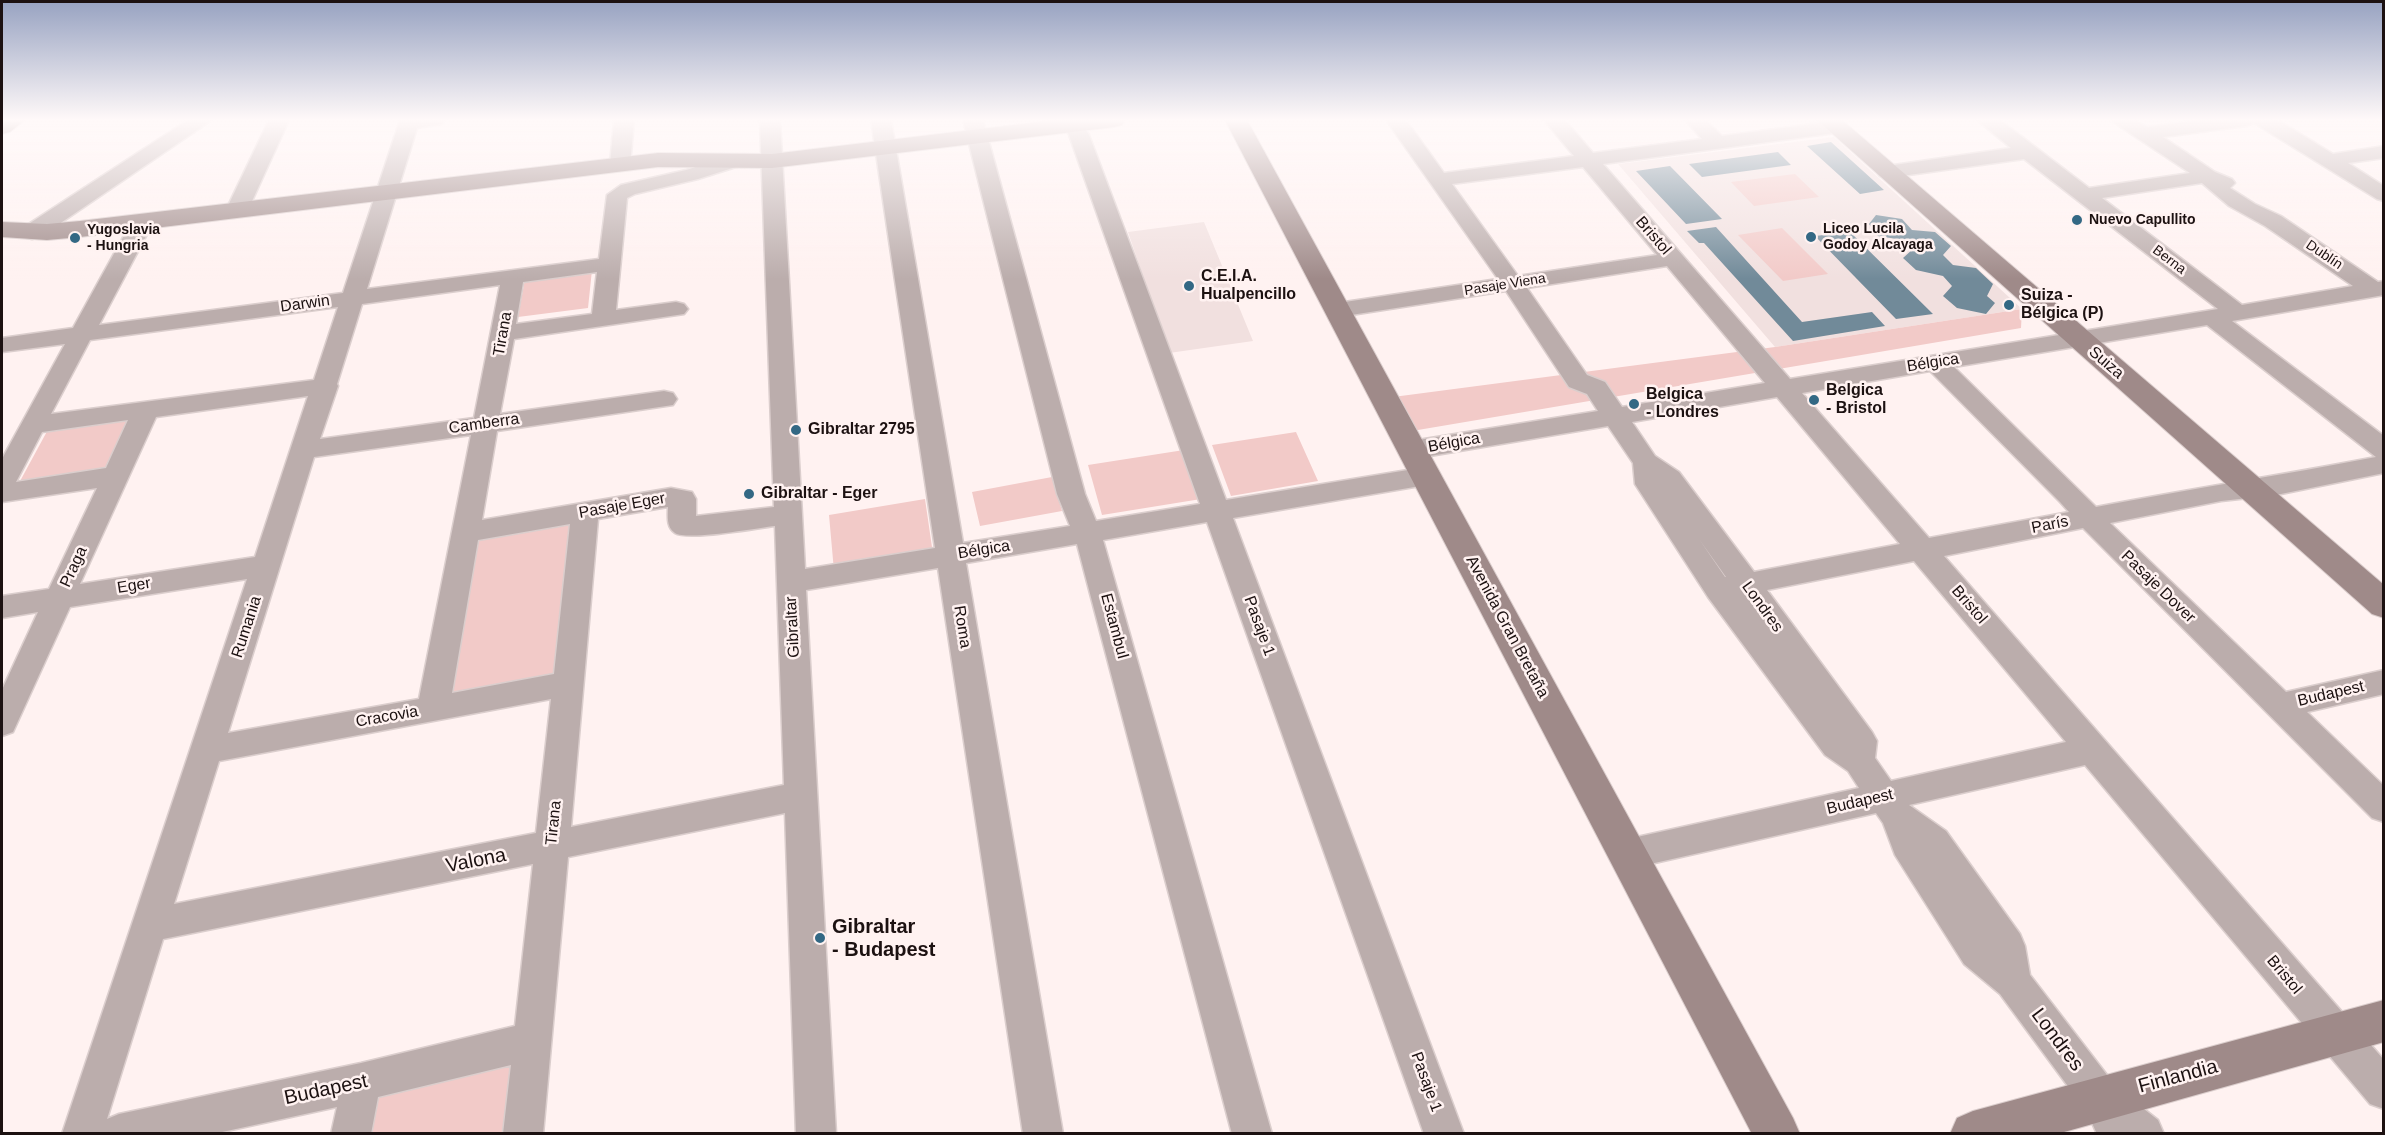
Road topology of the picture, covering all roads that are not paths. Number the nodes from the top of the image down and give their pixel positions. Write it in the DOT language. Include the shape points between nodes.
graph roads {
  1 [pos="122,173"];
  2 [pos="254,173"];
  3 [pos="395,173"];
  4 [pos="552,173"];
  5 [pos="697,173"];
  6 [pos="773,173"];
  7 [pos="889,173"];
  8 [pos="987,173"];
  9 [pos="1093,173"];
  10 [pos="1264,173"];
  11 [pos="1443,173"];
  12 [pos="1445,173"];
  13 [pos="1492,173"];
  14 [pos="1599,173"];
  15 [pos="1888,173"];
  16 [pos="2055,173"];
  17 [pos="2204,173"];
  18 [pos="2344,173"];
  19 [pos="2349,173"];
  20 [pos="2208,176"];
  21 [pos="1448,179"];
  22 [pos="389,192"];
  23 [pos="2084,195"];
  24 [pos="2384,196"];
  25 [pos="237,210"];
  26 [pos="143,221"];
  27 [pos="2,230"];
  28 [pos="32,232"];
  29 [pos="1672,259"];
  30 [pos="609,264"];
  31 [pos="513,277"];
  32 [pos="1521,282"];
  33 [pos="2379,289"];
  34 [pos="354,298"];
  35 [pos="675,309"];
  36 [pos="1338,310"];
  37 [pos="2238,313"];
  38 [pos="2212,317"];
  39 [pos="603,319"];
  40 [pos="503,333"];
  41 [pos="82,334"];
  42 [pos="2079,339"];
  43 [pos="2,345"];
  44 [pos="1935,363"];
  45 [pos="326,386"];
  46 [pos="1783,388"];
  47 [pos="664,399"];
  48 [pos="146,410"];
  49 [pos="1616,416"];
  50 [pos="487,424"];
  51 [pos="32,425"];
  52 [pos="305,450"];
  53 [pos="2384,450"];
  54 [pos="1419,463"];
  55 [pos="2384,464"];
  56 [pos="116,476"];
  57 [pos="2,482"];
  58 [pos="2250,489"];
  59 [pos="2,493"];
  60 [pos="1217,511"];
  61 [pos="585,513"];
  62 [pos="788,515"];
  63 [pos="2090,517"];
  64 [pos="467,532"];
  65 [pos="1086,533"];
  66 [pos="1921,550"];
  67 [pos="950,555"];
  68 [pos="267,565"];
  69 [pos="791,582"];
  70 [pos="1732,586"];
  71 [pos="59,598"];
  72 [pos="2384,605"];
  73 [pos="2,607"];
  74 [pos="2384,682"];
  75 [pos="568,684"];
  76 [pos="2279,706"];
  77 [pos="433,709"];
  78 [pos="2,723"];
  79 [pos="207,750"];
  80 [pos="2092,750"];
  81 [pos="801,796"];
  82 [pos="1892,807"];
  83 [pos="2384,808"];
  84 [pos="552,846"];
  85 [pos="1628,854"];
  86 [pos="150,924"];
  87 [pos="2384,1021"];
  88 [pos="2335,1034"];
  89 [pos="532,1041"];
  90 [pos="361,1082"];
  91 [pos="2384,1090"];
  92 [pos="2109,1116"];
  93 [pos="82,1134"];
  94 [pos="119,1134"];
  95 [pos="351,1134"];
  96 [pos="523,1134"];
  97 [pos="816,1134"];
  98 [pos="1043,1134"];
  99 [pos="1252,1134"];
  100 [pos="1444,1134"];
  101 [pos="1777,1134"];
  102 [pos="1972,1134"];
  103 [pos="2144,1134"];
  1 -- 28 [label="street"];
  2 -- 25 [label="street"];
  3 -- 22 [label="street, Rumania"];
  4 -- 22 [label="street"];
  5 -- 30 [label="street" via="621,192 616,198"];
  6 -- 62 [label="street, Gibraltar"];
  7 -- 67 [label="street, Roma"];
  8 -- 65 [label="street, Estambul" via="1071,494"];
  9 -- 60 [label="street, Pasaje 1"];
  10 -- 36 [label="street, Avenida Gran Bretaña"];
  11 -- 21 [label="street, Londres"];
  12 -- 21 [label="street, Londres"];
  13 -- 21 [label="street"];
  14 -- 29 [label="street, Bristol"];
  15 -- 42 [label="street, Suiza"];
  16 -- 23 [label="street, Berna"];
  17 -- 20 [label="street, Dublín"];
  18 -- 24 [label="street"];
  19 -- 24 [label="street"];
  20 -- 23 [label="street"];
  20 -- 33 [label="street, Dublín" via="2211,183 2255,213"];
  21 -- 32 [label="street, Londres"];
  22 -- 25 [label="street"];
  22 -- 34 [label="street, Rumania"];
  23 -- 37 [label="street, Berna"];
  25 -- 26 [label="street"];
  26 -- 28 [label="street"];
  26 -- 41 [label="street"];
  27 -- 28 [label="street"];
  29 -- 32 [label="street, Pasaje Viena"];
  29 -- 46 [label="street, Bristol"];
  30 -- 31 [label="street, Darwin"];
  30 -- 39 [label="street"];
  31 -- 34 [label="street, Darwin"];
  31 -- 40 [label="street, Tirana"];
  32 -- 36 [label="street, Pasaje Viena"];
  32 -- 49 [label="street, Londres" via="1578,381 1596,388"];
  33 -- 37 [label="street, Bélgica"];
  34 -- 41 [label="street, Darwin"];
  34 -- 45 [label="street, Rumania"];
  35 -- 39 [label="street"];
  36 -- 54 [label="street, Avenida Gran Bretaña"];
  37 -- 38 [label="street, Bélgica"];
  38 -- 42 [label="street, Bélgica"];
  38 -- 53 [label="street"];
  39 -- 40 [label="street"];
  40 -- 50 [label="street, Tirana"];
  41 -- 43 [label="street, Darwin"];
  41 -- 51 [label="street"];
  42 -- 44 [label="street, Bélgica"];
  42 -- 58 [label="street, Suiza"];
  44 -- 46 [label="street, Bélgica"];
  44 -- 63 [label="street, Pasaje Dover"];
  45 -- 48 [label="street"];
  45 -- 52 [label="street, Rumania"];
  46 -- 49 [label="street, Bélgica"];
  46 -- 66 [label="street, Bristol"];
  47 -- 50 [label="street, Camberra"];
  48 -- 51 [label="street"];
  48 -- 56 [label="street, Praga"];
  49 -- 54 [label="street, Bélgica"];
  49 -- 70 [label="street, Londres" via="1646,462 1648,484"];
  50 -- 52 [label="street, Camberra"];
  50 -- 64 [label="street, Tirana"];
  51 -- 57 [label="street"];
  52 -- 68 [label="street, Rumania"];
  54 -- 60 [label="street, Bélgica"];
  54 -- 85 [label="street, Avenida Gran Bretaña"];
  55 -- 58 [label="street, París"];
  56 -- 59 [label="street"];
  56 -- 71 [label="street, Praga"];
  58 -- 63 [label="street, París"];
  58 -- 72 [label="street, Suiza"];
  60 -- 65 [label="street, Bélgica"];
  60 -- 100 [label="street, Pasaje 1"];
  61 -- 62 [label="street, Pasaje Eger" via="671,497 682,499 682,524 686,527"];
  61 -- 64 [label="street, Pasaje Eger"];
  61 -- 75 [label="street, Tirana"];
  62 -- 69 [label="street, Gibraltar"];
  63 -- 66 [label="street, París"];
  63 -- 76 [label="street, Pasaje Dover"];
  64 -- 77 [label="street, Tirana"];
  65 -- 67 [label="street, Bélgica"];
  65 -- 99 [label="street, Estambul"];
  66 -- 70 [label="street, París"];
  66 -- 80 [label="street, Bristol"];
  67 -- 69 [label="street, Bélgica"];
  67 -- 98 [label="street, Roma"];
  68 -- 71 [label="street, Eger"];
  68 -- 79 [label="street, Rumania"];
  69 -- 81 [label="street, Gibraltar"];
  70 -- 82 [label="street, Londres" via="1836,746 1859,761"];
  71 -- 73 [label="street, Eger"];
  71 -- 78 [label="street, Praga"];
  74 -- 76 [label="street, Budapest"];
  75 -- 77 [label="street, Cracovia"];
  75 -- 84 [label="street, Tirana"];
  76 -- 83 [label="street, Pasaje Dover"];
  77 -- 79 [label="street, Cracovia"];
  79 -- 86 [label="street, Rumania"];
  80 -- 82 [label="street, Budapest"];
  80 -- 88 [label="street, Bristol"];
  81 -- 84 [label="street, Valona"];
  81 -- 97 [label="street, Gibraltar"];
  82 -- 85 [label="street, Budapest"];
  82 -- 92 [label="street, Londres" via="1907,844 1977,952 2013,982"];
  84 -- 86 [label="street, Valona"];
  84 -- 89 [label="street, Tirana"];
  85 -- 101 [label="street, Avenida Gran Bretaña"];
  86 -- 93 [label="street, Rumania"];
  87 -- 88 [label="street, Finlandia"];
  88 -- 91 [label="street, Bristol"];
  88 -- 92 [label="street, Finlandia"];
  89 -- 90 [label="street, Budapest"];
  89 -- 96 [label="street, Tirana"];
  90 -- 94 [label="street, Budapest"];
  90 -- 95 [label="street"];
  92 -- 102 [label="street, Finlandia"];
  92 -- 103 [label="street, Londres"];
}
